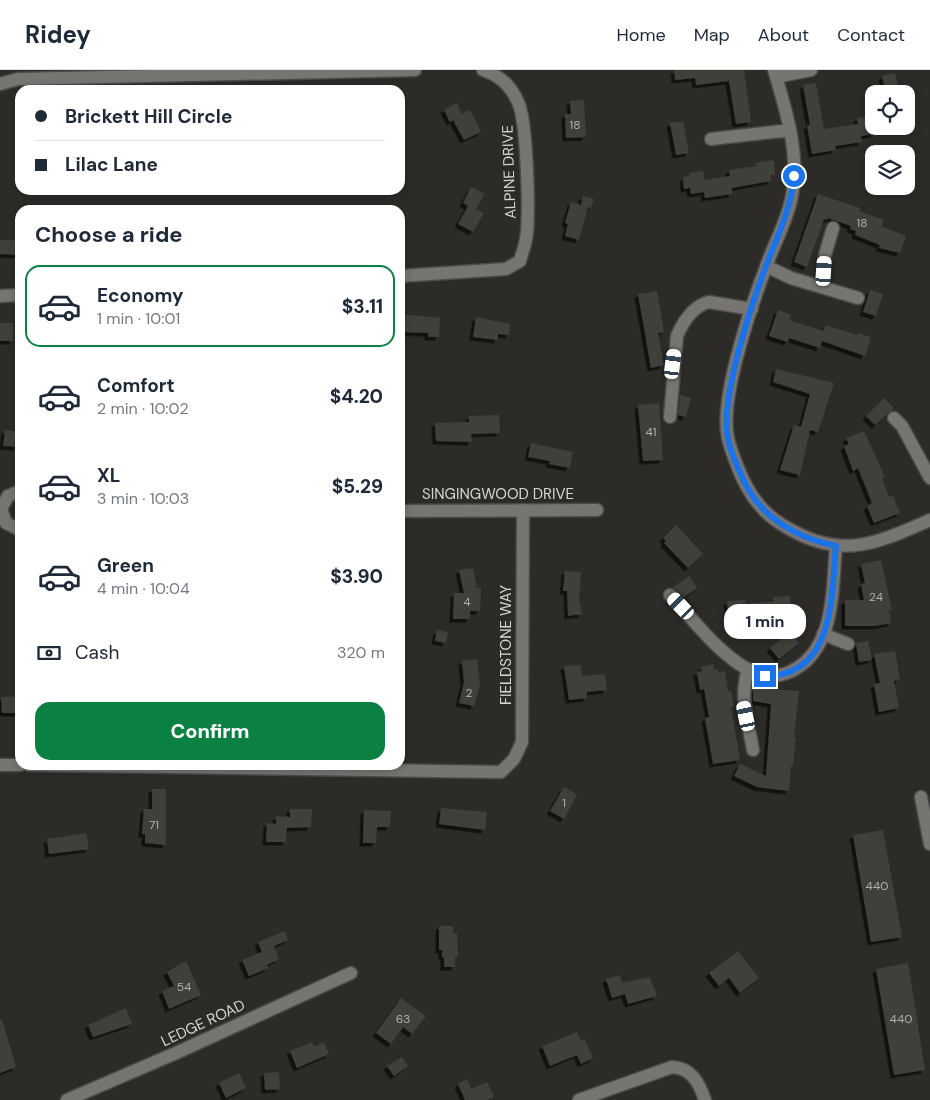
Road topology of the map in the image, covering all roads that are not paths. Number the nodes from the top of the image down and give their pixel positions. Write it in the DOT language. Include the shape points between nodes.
graph roads {
  1 [pos="415,70"];
  2 [pos="482,70"];
  3 [pos="811,70"];
  4 [pos="775,74"];
  5 [pos="0,84"];
  6 [pos="790,130"];
  7 [pos="711,139"];
  8 [pos="833,228"];
  9 [pos="766,266"];
  10 [pos="405,276"];
  11 [pos="823,287"];
  12 [pos="15,295"];
  13 [pos="0,296"];
  14 [pos="858,298"];
  15 [pos="752,309"];
  16 [pos="670,417"];
  17 [pos="894,418"];
  18 [pos="930,478"];
  19 [pos="15,493"];
  20 [pos="523,510"];
  21 [pos="596,510"];
  22 [pos="405,511"];
  23 [pos="930,520"];
  24 [pos="15,528"];
  25 [pos="836,546"];
  26 [pos="670,595"];
  27 [pos="823,634"];
  28 [pos="848,644"];
  29 [pos="748,669"];
  30 [pos="754,750"];
  31 [pos="0,764"];
  32 [pos="15,765"];
  33 [pos="366,770"];
  34 [pos="921,797"];
  35 [pos="930,844"];
  36 [pos="351,973"];
  37 [pos="67,1100"];
  38 [pos="579,1100"];
  39 [pos="705,1100"];
  1 -- 5 [label="street" via="18,78"];
  2 -- 10 [label="street, ALPINE DRIVE" via="507,85 522,112 527,237 520,261 506,269"];
  3 -- 4 [label="street"];
  4 -- 6 [label="street"];
  6 -- 7 [label="street"];
  6 -- 9 [label="street" via="794,176 792,195 788,214"];
  8 -- 11 [label="street" via="825,255"];
  9 -- 11 [label="street" via="791,278"];
  9 -- 15 [label="street"];
  11 -- 14 [label="street"];
  12 -- 13 [label="street"];
  15 -- 16 [label="street" via="709,302 693,311 682,325 677,336"];
  15 -- 25 [label="street" via="726,413 730,447 750,494 762,508 790,530"];
  17 -- 18 [label="street" via="902,426"];
  19 -- 24 [label="street" via="8,496 1,509 6,523"];
  20 -- 21 [label="street, SINGINGWOOD DRIVE"];
  20 -- 22 [label="street, SINGINGWOOD DRIVE"];
  20 -- 33 [label="street, FIELDSTONE WAY" via="522,742 514,759 501,772"];
  23 -- 25 [label="street" via="883,541"];
  25 -- 27 [label="street" via="829,619"];
  26 -- 29 [label="street" via="729,656"];
  27 -- 28 [label="street"];
  27 -- 29 [label="street" via="811,659 798,669 781,676 765,676"];
  29 -- 30 [label="street" via="743,699"];
  31 -- 32 [label="street"];
  34 -- 35 [label="street"];
  36 -- 37 [label="street, LEDGE ROAD"];
  38 -- 39 [label="street" via="667,1068 680,1068 692,1075"];
}
